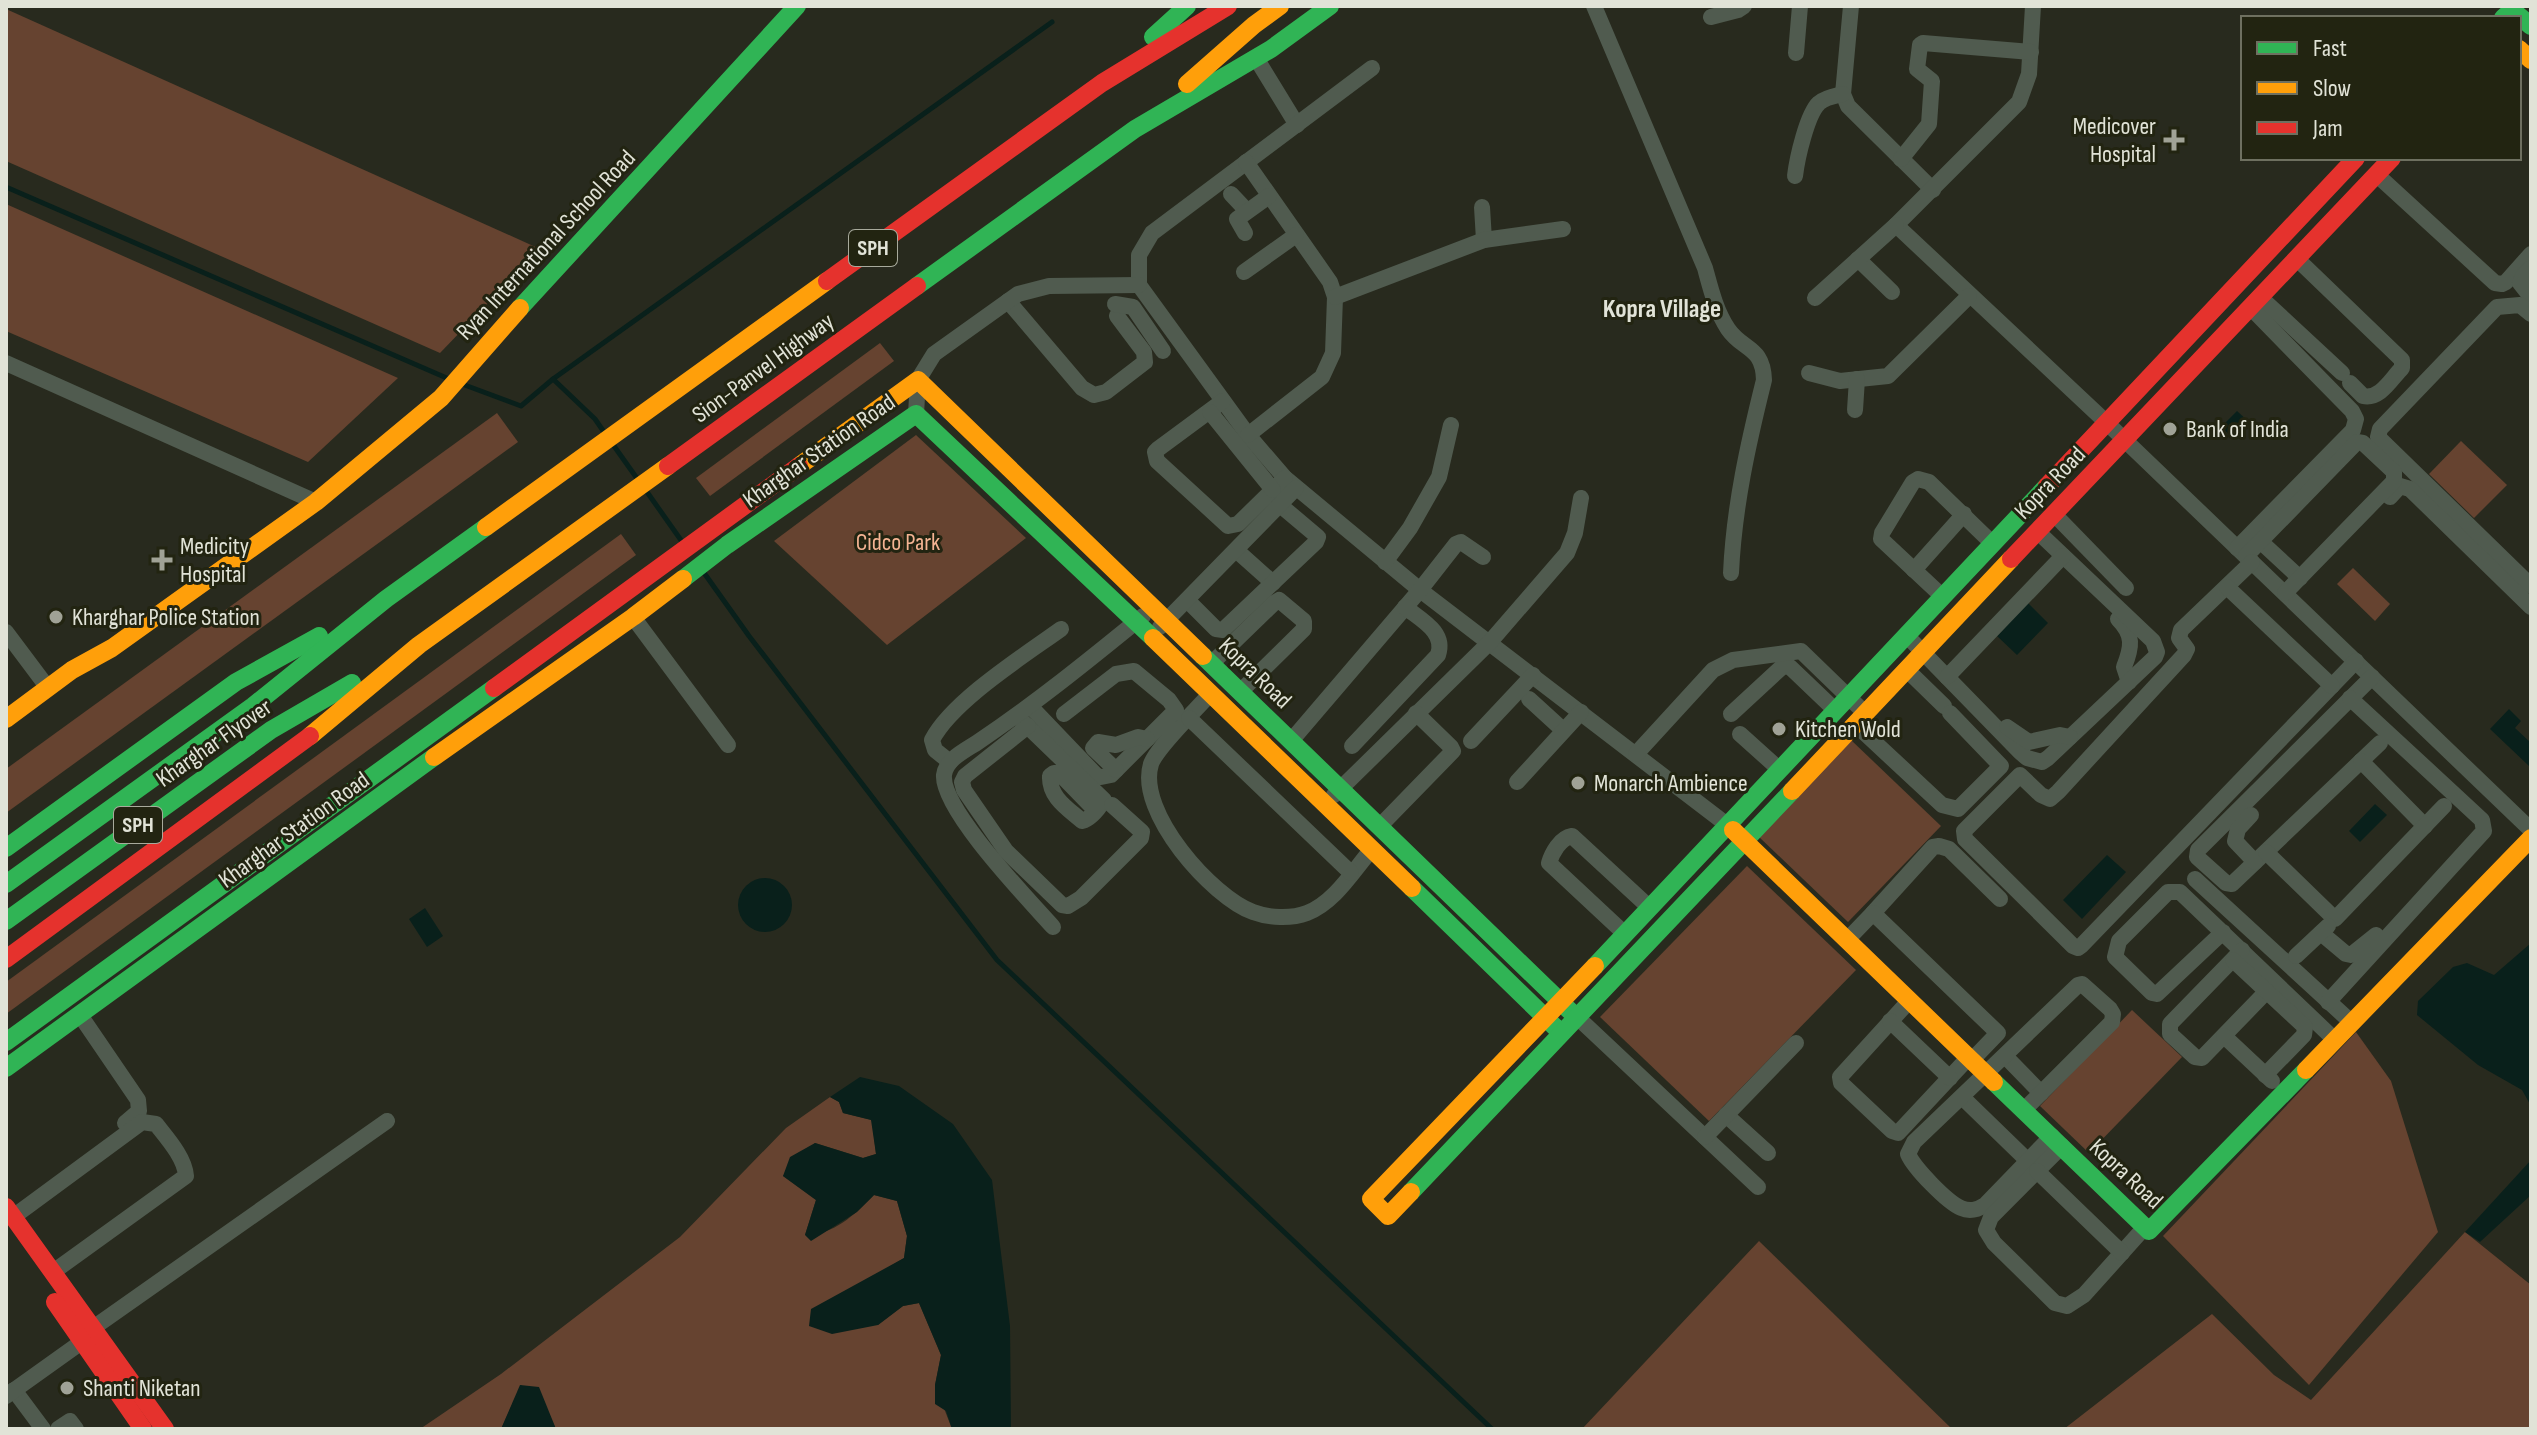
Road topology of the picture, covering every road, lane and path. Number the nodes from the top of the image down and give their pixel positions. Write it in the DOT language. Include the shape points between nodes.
graph roads {
  1 [pos="797,6"];
  2 [pos="1187,6"];
  3 [pos="1228,6"];
  4 [pos="1280,6"];
  5 [pos="1330,6"];
  6 [pos="1594,6"];
  7 [pos="1744,6"];
  8 [pos="1800,6"];
  9 [pos="1851,6"];
  10 [pos="2033,6"];
  11 [pos="1711,17"];
  12 [pos="2031,52"];
  13 [pos="1796,53"];
  14 [pos="1256,58"];
  15 [pos="1372,68"];
  16 [pos="1102,83"];
  17 [pos="1843,94"];
  18 [pos="1297,125"];
  19 [pos="1135,129"];
  20 [pos="1901,159"];
  21 [pos="2354,160"];
  22 [pos="2390,160"];
  23 [pos="1246,162"];
  24 [pos="2376,174"];
  25 [pos="1795,176"];
  26 [pos="1933,190"];
  27 [pos="1231,194"];
  28 [pos="1269,196"];
  29 [pos="1482,207"];
  30 [pos="1247,211"];
  31 [pos="1896,225"];
  32 [pos="1563,229"];
  33 [pos="1245,233"];
  34 [pos="1296,235"];
  35 [pos="1484,240"];
  36 [pos="2531,254"];
  37 [pos="2296,258"];
  38 [pos="1858,259"];
  39 [pos="2531,268"];
  40 [pos="1244,272"];
  41 [pos="1139,285"];
  42 [pos="1892,292"];
  43 [pos="1969,296"];
  44 [pos="1335,297"];
  45 [pos="2531,297"];
  46 [pos="1815,298"];
  47 [pos="1008,301"];
  48 [pos="2255,302"];
  49 [pos="2531,314"];
  50 [pos="1179,340"];
  51 [pos="6,363"];
  52 [pos="1809,373"];
  53 [pos="1857,379"];
  54 [pos="918,380"];
  55 [pos="1223,401"];
  56 [pos="1855,410"];
  57 [pos="1210,412"];
  58 [pos="916,414"];
  59 [pos="2107,423"];
  60 [pos="1451,425"];
  61 [pos="1248,435"];
  62 [pos="2125,439"];
  63 [pos="1283,490"];
  64 [pos="1581,498"];
  65 [pos="316,502"];
  66 [pos="1964,514"];
  67 [pos="2054,514"];
  68 [pos="2037,531"];
  69 [pos="2260,541"];
  70 [pos="1991,542"];
  71 [pos="1236,550"];
  72 [pos="2245,555"];
  73 [pos="2063,556"];
  74 [pos="1483,557"];
  75 [pos="1385,562"];
  76 [pos="1914,570"];
  77 [pos="1731,573"];
  78 [pos="2300,578"];
  79 [pos="1273,583"];
  80 [pos="2531,586"];
  81 [pos="2227,587"];
  82 [pos="2126,588"];
  83 [pos="1420,590"];
  84 [pos="1942,596"];
  85 [pos="2289,597"];
  86 [pos="386,599"];
  87 [pos="1187,600"];
  88 [pos="2100,601"];
  89 [pos="1153,607"];
  90 [pos="1405,607"];
  91 [pos="2531,607"];
  92 [pos="633,617"];
  93 [pos="1136,621"];
  94 [pos="1167,621"];
  95 [pos="1061,629"];
  96 [pos="6,632"];
  97 [pos="1906,635"];
  98 [pos="1150,636"];
  99 [pos="561,638"];
  100 [pos="1490,642"];
  101 [pos="419,645"];
  102 [pos="1922,652"];
  103 [pos="576,657"];
  104 [pos="2356,661"];
  105 [pos="1211,664"];
  106 [pos="1906,669"];
  107 [pos="1533,675"];
  108 [pos="1947,677"];
  109 [pos="2372,677"];
  110 [pos="2129,682"];
  111 [pos="2332,686"];
  112 [pos="48,688"];
  113 [pos="1240,692"];
  114 [pos="1210,694"];
  115 [pos="1529,699"];
  116 [pos="1841,703"];
  117 [pos="2345,703"];
  118 [pos="1989,709"];
  119 [pos="1581,712"];
  120 [pos="1416,713"];
  121 [pos="1064,714"];
  122 [pos="1731,714"];
  123 [pos="1025,716"];
  124 [pos="1189,718"];
  125 [pos="6,719"];
  126 [pos="1860,719"];
  127 [pos="1637,727"];
  128 [pos="1563,730"];
  129 [pos="1740,734"];
  130 [pos="2070,737"];
  131 [pos="1147,739"];
  132 [pos="1650,740"];
  133 [pos="1291,741"];
  134 [pos="1471,741"];
  135 [pos="2380,743"];
  136 [pos="728,745"];
  137 [pos="1352,746"];
  138 [pos="1636,754"];
  139 [pos="2361,761"];
  140 [pos="950,762"];
  141 [pos="1779,769"];
  142 [pos="1116,770"];
  143 [pos="1517,782"];
  144 [pos="1340,789"];
  145 [pos="1324,804"];
  146 [pos="2444,806"];
  147 [pos="2251,815"];
  148 [pos="1726,824"];
  149 [pos="2425,826"];
  150 [pos="1379,827"];
  151 [pos="2531,830"];
  152 [pos="2531,838"];
  153 [pos="1744,841"];
  154 [pos="6,848"];
  155 [pos="1372,849"];
  156 [pos="2260,857"];
  157 [pos="248,865"];
  158 [pos="1351,873"];
  159 [pos="2195,879"];
  160 [pos="263,882"];
  161 [pos="6,884"];
  162 [pos="2000,899"];
  163 [pos="1650,908"];
  164 [pos="1873,913"];
  165 [pos="2335,919"];
  166 [pos="6,921"];
  167 [pos="1053,927"];
  168 [pos="2223,932"];
  169 [pos="1624,933"];
  170 [pos="2321,933"];
  171 [pos="2376,935"];
  172 [pos="1847,940"];
  173 [pos="2238,952"];
  174 [pos="2296,956"];
  175 [pos="6,959"];
  176 [pos="2267,991"];
  177 [pos="2325,999"];
  178 [pos="1559,1000"];
  179 [pos="1910,1000"];
  180 [pos="80,1015"];
  181 [pos="1544,1016"];
  182 [pos="1577,1017"];
  183 [pos="1890,1021"];
  184 [pos="2351,1022"];
  185 [pos="1562,1033"];
  186 [pos="2224,1036"];
  187 [pos="1600,1039"];
  188 [pos="2335,1040"];
  189 [pos="6,1042"];
  190 [pos="1796,1043"];
  191 [pos="2005,1056"];
  192 [pos="1970,1058"];
  193 [pos="6,1068"];
  194 [pos="1986,1074"];
  195 [pos="2265,1075"];
  196 [pos="1950,1078"];
  197 [pos="2284,1092"];
  198 [pos="2041,1093"];
  199 [pos="1962,1097"];
  200 [pos="2024,1110"];
  201 [pos="1726,1115"];
  202 [pos="387,1121"];
  203 [pos="1705,1137"];
  204 [pos="2057,1141"];
  205 [pos="1768,1153"];
  206 [pos="2032,1166"];
  207 [pos="1758,1187"];
  208 [pos="8,1216"];
  209 [pos="2145,1227"];
  210 [pos="2122,1253"];
  211 [pos="53,1272"];
  212 [pos="88,1335"];
  213 [pos="10,1393"];
  214 [pos="43,1429"];
  215 [pos="58,1429"];
  216 [pos="76,1429"];
  217 [pos="143,1429"];
  218 [pos="165,1429"];
  1 -- 65 [label="main road, Ryan International School Road" via="441,398"];
  2 -- 16 [label="main road"];
  3 -- 16 [label="main road, SPH"];
  4 -- 19 [label="main road, SPH"];
  5 -- 14 [label="main road"];
  6 -- 77 [label="street" via="1705,268 1715,304 1734,337 1760,358 1764,369 1743,466"];
  7 -- 11 [label="street"];
  8 -- 13 [label="street"];
  9 -- 17 [label="street"];
  10 -- 12 [label="street"];
  12 -- 20 [label="street" via="1920,45 1917,69 1932,81 1929,124"];
  12 -- 26 [label="street" via="2019,102"];
  14 -- 18 [label="street"];
  14 -- 19 [label="main road"];
  15 -- 18 [label="street"];
  16 -- 86 [label="main road, Sion-Panvel Highway / SPH"];
  17 -- 20 [label="street" via="1856,116"];
  17 -- 25 [label="street" via="1817,104"];
  18 -- 23 [label="street"];
  19 -- 101 [label="main road, Sion-Panvel Highway / SPH"];
  20 -- 26 [label="street"];
  21 -- 59 [label="main road, Kopra Road"];
  22 -- 24 [label="main road, Kopra Road"];
  23 -- 28 [label="street"];
  23 -- 41 [label="street" via="1152,233 1139,255"];
  24 -- 36 [label="street" via="2495,283 2506,282"];
  24 -- 37 [label="main road, Kopra Road"];
  26 -- 31 [label="street"];
  27 -- 30 [label="street"];
  28 -- 30 [label="street"];
  28 -- 34 [label="street"];
  29 -- 35 [label="street"];
  30 -- 33 [label="street" via="1237,221"];
  31 -- 38 [label="street"];
  31 -- 43 [label="street"];
  32 -- 35 [label="street"];
  34 -- 40 [label="street"];
  34 -- 44 [label="street"];
  35 -- 44 [label="street"];
  37 -- 48 [label="main road, Kopra Road"];
  37 -- 48 [label="street" via="2402,360 2402,368 2378,394 2363,396"];
  38 -- 42 [label="street"];
  38 -- 46 [label="street"];
  39 -- 45 [label="street" via="2520,283"];
  41 -- 47 [label="street" via="1049,286"];
  41 -- 50 [label="street"];
  43 -- 53 [label="street" via="1893,374"];
  43 -- 59 [label="street"];
  44 -- 61 [label="street" via="1333,353 1322,377"];
  47 -- 50 [label="street" via="1082,388 1094,395 1106,392 1145,362 1116,310 1133,307 1158,354"];
  47 -- 54 [label="street" via="934,354"];
  48 -- 62 [label="main road, Kopra Road"];
  48 -- 72 [label="street" via="2356,419 2353,430"];
  49 -- 80 [label="street" via="2520,305 2497,307 2378,437"];
  50 -- 55 [label="street"];
  51 -- 65 [label="street"];
  52 -- 53 [label="street" via="1840,381"];
  53 -- 56 [label="street"];
  54 -- 58 [label="street, Kharghar Station Road"];
  54 -- 89 [label="main road, Kopra Road"];
  54 -- 99 [label="main road, Kharghar Station Road"];
  55 -- 57 [label="street"];
  55 -- 61 [label="street"];
  57 -- 63 [label="street"];
  57 -- 63 [label="street" via="1158,449 1157,461 1228,526"];
  58 -- 92 [label="main road, Kharghar Station Road"];
  58 -- 93 [label="main road, Kopra Road"];
  59 -- 62 [label="street"];
  59 -- 70 [label="main road, Kopra Road"];
  60 -- 75 [label="street" via="1439,477"];
  61 -- 63 [label="street"];
  62 -- 67 [label="main road, Kopra Road"];
  62 -- 72 [label="street"];
  63 -- 71 [label="street"];
  63 -- 75 [label="street"];
  63 -- 79 [label="street" via="1318,540"];
  64 -- 100 [label="street" via="1567,553"];
  65 -- 112 [label="main road, Ryan International School Road"];
  66 -- 70 [label="street"];
  66 -- 76 [label="street"];
  66 -- 76 [label="street" via="1929,482 1913,482 1881,539"];
  67 -- 68 [label="main road, Kopra Road"];
  67 -- 82 [label="street"];
  68 -- 73 [label="street"];
  68 -- 102 [label="main road, Kopra Road"];
  69 -- 72 [label="street"];
  69 -- 78 [label="street"];
  69 -- 78 [label="street" via="2357,442 2363,443 2394,472 2394,481"];
  70 -- 84 [label="main road, Kopra Road"];
  71 -- 79 [label="street"];
  71 -- 87 [label="street"];
  72 -- 81 [label="street"];
  72 -- 85 [label="street"];
  73 -- 108 [label="street"];
  73 -- 110 [label="street" via="2156,646 2155,657"];
  74 -- 83 [label="street" via="1456,544"];
  75 -- 83 [label="street"];
  76 -- 84 [label="street"];
  78 -- 85 [label="street"];
  79 -- 87 [label="street" via="1223,630"];
  81 -- 111 [label="street"];
  81 -- 111 [label="street" via="2181,630 2184,655 2058,792 2050,799 2041,795 2020,775 1964,831 1965,839 2073,946 2082,945"];
  83 -- 90 [label="street"];
  83 -- 100 [label="street"];
  84 -- 97 [label="main road, Kopra Road"];
  85 -- 91 [label="street" via="2404,486"];
  85 -- 104 [label="street"];
  86 -- 154 [label="main road" via="236,682"];
  86 -- 161 [label="main road, Kharghar Flyover / SPH" via="253,706"];
  87 -- 94 [label="street"];
  88 -- 110 [label="street" via="2130,635 2124,667"];
  89 -- 93 [label="street"];
  89 -- 94 [label="main road, Kopra Road"];
  90 -- 133 [label="street"];
  90 -- 137 [label="street" via="1437,633 1438,655"];
  92 -- 103 [label="main road, Kharghar Station Road"];
  92 -- 136 [label="street"];
  93 -- 98 [label="main road, Kopra Road"];
  93 -- 123 [label="street"];
  94 -- 98 [label="street"];
  94 -- 105 [label="main road, Kopra Road"];
  95 -- 140 [label="street" via="993,678 939,727 932,740 935,750"];
  96 -- 112 [label="street"];
  97 -- 102 [label="street"];
  97 -- 116 [label="main road, Kopra Road"];
  98 -- 114 [label="main road, Kopra Road"];
  99 -- 103 [label="main road"];
  99 -- 157 [label="main road, Kharghar Station Road"];
  100 -- 107 [label="street"];
  100 -- 120 [label="street"];
  101 -- 166 [label="main road, Kharghar Flyover / SPH" via="271,730"];
  101 -- 175 [label="main road" via="288,754"];
  102 -- 106 [label="main road, Kopra Road"];
  102 -- 108 [label="street"];
  103 -- 160 [label="main road, Kharghar Station Road"];
  104 -- 109 [label="street"];
  104 -- 111 [label="street"];
  105 -- 113 [label="main road, Kopra Road"];
  105 -- 113 [label="street" via="1279,600 1304,621 1304,629"];
  106 -- 126 [label="main road, Kopra Road"];
  106 -- 126 [label="street" via="2000,763 1999,768 1958,809 1942,805"];
  107 -- 119 [label="street"];
  107 -- 134 [label="street"];
  108 -- 130 [label="street" via="2027,758 2042,762"];
  109 -- 117 [label="street"];
  109 -- 151 [label="street"];
  110 -- 130 [label="street"];
  112 -- 125 [label="main road, Ryan International School Road"];
  113 -- 133 [label="main road, Kopra Road"];
  114 -- 124 [label="street"];
  114 -- 145 [label="main road, Kopra Road"];
  115 -- 128 [label="street"];
  116 -- 122 [label="street" via="1783,666"];
  116 -- 126 [label="street"];
  116 -- 132 [label="street" via="1797,649 1733,660 1713,670 1680,713"];
  116 -- 141 [label="main road, Kopra Road"];
  117 -- 156 [label="street" via="2197,853 2232,884"];
  117 -- 177 [label="street" via="2482,820 2484,831"];
  118 -- 130 [label="street" via="2029,742"];
  119 -- 128 [label="street"];
  119 -- 138 [label="street"];
  120 -- 144 [label="street"];
  120 -- 150 [label="street" via="1453,751"];
  121 -- 131 [label="street" via="1116,674 1134,671 1176,710"];
  123 -- 123 [label="street" via="1103,797 1104,808 1142,832 1068,906 1006,851 962,782"];
  123 -- 140 [label="street"];
  123 -- 142 [label="street" via="1096,775 1106,777"];
  124 -- 158 [label="street"];
  124 -- 158 [label="street" via="1152,760 1152,801 1168,834 1228,897 1261,914 1298,916 1324,904"];
  126 -- 153 [label="main road, Kopra Road"];
  127 -- 132 [label="street"];
  128 -- 143 [label="street"];
  129 -- 141 [label="street"];
  131 -- 142 [label="street"];
  131 -- 142 [label="street" via="1094,745"];
  132 -- 138 [label="street"];
  133 -- 144 [label="main road, Kopra Road"];
  135 -- 139 [label="street"];
  138 -- 148 [label="street"];
  139 -- 149 [label="street"];
  139 -- 156 [label="street"];
  140 -- 167 [label="street" via="945,789 984,851"];
  141 -- 148 [label="main road, Kopra Road"];
  144 -- 145 [label="street"];
  144 -- 150 [label="main road, Kopra Road"];
  145 -- 155 [label="main road, Kopra Road"];
  146 -- 149 [label="street"];
  147 -- 156 [label="street" via="2235,841"];
  148 -- 153 [label="main road, Kopra Road"];
  148 -- 163 [label="main road, Kopra Road"];
  149 -- 165 [label="street"];
  150 -- 178 [label="main road, Kopra Road"];
  152 -- 184 [label="main road, Kopra Road"];
  153 -- 172 [label="main road, Kopra Road"];
  153 -- 182 [label="main road, Kopra Road"];
  155 -- 158 [label="street"];
  155 -- 181 [label="main road, Kopra Road"];
  156 -- 165 [label="street"];
  157 -- 160 [label="street"];
  157 -- 189 [label="main road, Kharghar Station Road"];
  159 -- 177 [label="street"];
  160 -- 180 [label="main road, Kharghar Station Road"];
  162 -- 164 [label="street" via="1949,849 1939,846"];
  163 -- 169 [label="main road, Kopra Road"];
  163 -- 169 [label="street" via="1572,836 1566,837 1549,863"];
  164 -- 172 [label="street"];
  164 -- 192 [label="street" via="2000,1032"];
  165 -- 170 [label="street"];
  168 -- 168 [label="street" via="2180,892 2168,892 2119,941 2115,957 2157,994"];
  168 -- 173 [label="street"];
  169 -- 178 [label="main road, Kopra Road"];
  170 -- 171 [label="street" via="2351,955"];
  170 -- 174 [label="street"];
  172 -- 179 [label="main road, Kopra Road"];
  173 -- 176 [label="street"];
  173 -- 186 [label="street" via="2168,1029 2198,1059"];
  173 -- 188 [label="street"];
  176 -- 186 [label="street"];
  176 -- 195 [label="street" via="2305,1031"];
  177 -- 184 [label="street"];
  178 -- 181 [label="main road, Kopra Road"];
  178 -- 182 [label="main road, Kopra Road"];
  179 -- 183 [label="street"];
  179 -- 192 [label="main road, Kopra Road"];
  180 -- 193 [label="main road, Kharghar Station Road"];
  180 -- 208 [label="street" via="138,1100 139,1111"];
  181 -- 185 [label="main road, Kopra Road"];
  181 -- 185 [label="main road, Kopra Road" via="1371,1199 1388,1216"];
  182 -- 185 [label="main road, Kopra Road"];
  182 -- 187 [label="street"];
  183 -- 196 [label="street"];
  183 -- 196 [label="street" via="1840,1077 1841,1083 1898,1133"];
  184 -- 188 [label="main road, Kopra Road"];
  185 -- 187 [label="street"];
  186 -- 195 [label="street"];
  187 -- 203 [label="street"];
  188 -- 197 [label="main road, Kopra Road"];
  190 -- 201 [label="street"];
  191 -- 194 [label="street"];
  191 -- 198 [label="street"];
  191 -- 198 [label="street" via="2078,985 2110,1009 2112,1022"];
  192 -- 194 [label="main road, Kopra Road"];
  192 -- 196 [label="street"];
  194 -- 199 [label="street"];
  194 -- 200 [label="main road, Kopra Road"];
  195 -- 197 [label="street"];
  197 -- 209 [label="main road, Kopra Road" via="2149,1231"];
  198 -- 200 [label="street"];
  199 -- 206 [label="street"];
  199 -- 206 [label="street" via="1914,1142 1908,1154 1912,1164 1959,1208 1976,1210"];
  200 -- 204 [label="main road, Kopra Road"];
  201 -- 203 [label="street"];
  201 -- 205 [label="street"];
  202 -- 212 [label="street"];
  203 -- 207 [label="street"];
  204 -- 206 [label="street"];
  204 -- 209 [label="main road, Kopra Road"];
  206 -- 210 [label="street"];
  206 -- 210 [label="street" via="1986,1230 2055,1303 2067,1306 2084,1295"];
  208 -- 211 [label="main road"];
  208 -- 211 [label="street" via="142,1122 156,1124 186,1176"];
  208 -- 212 [label="main road"];
  209 -- 210 [label="street"];
  211 -- 212 [label="main road"];
  212 -- 213 [label="street"];
  212 -- 217 [label="main road"];
  212 -- 218 [label="main road"];
  213 -- 214 [label="street"];
  215 -- 216 [label="street" via="70,1421"];
}
